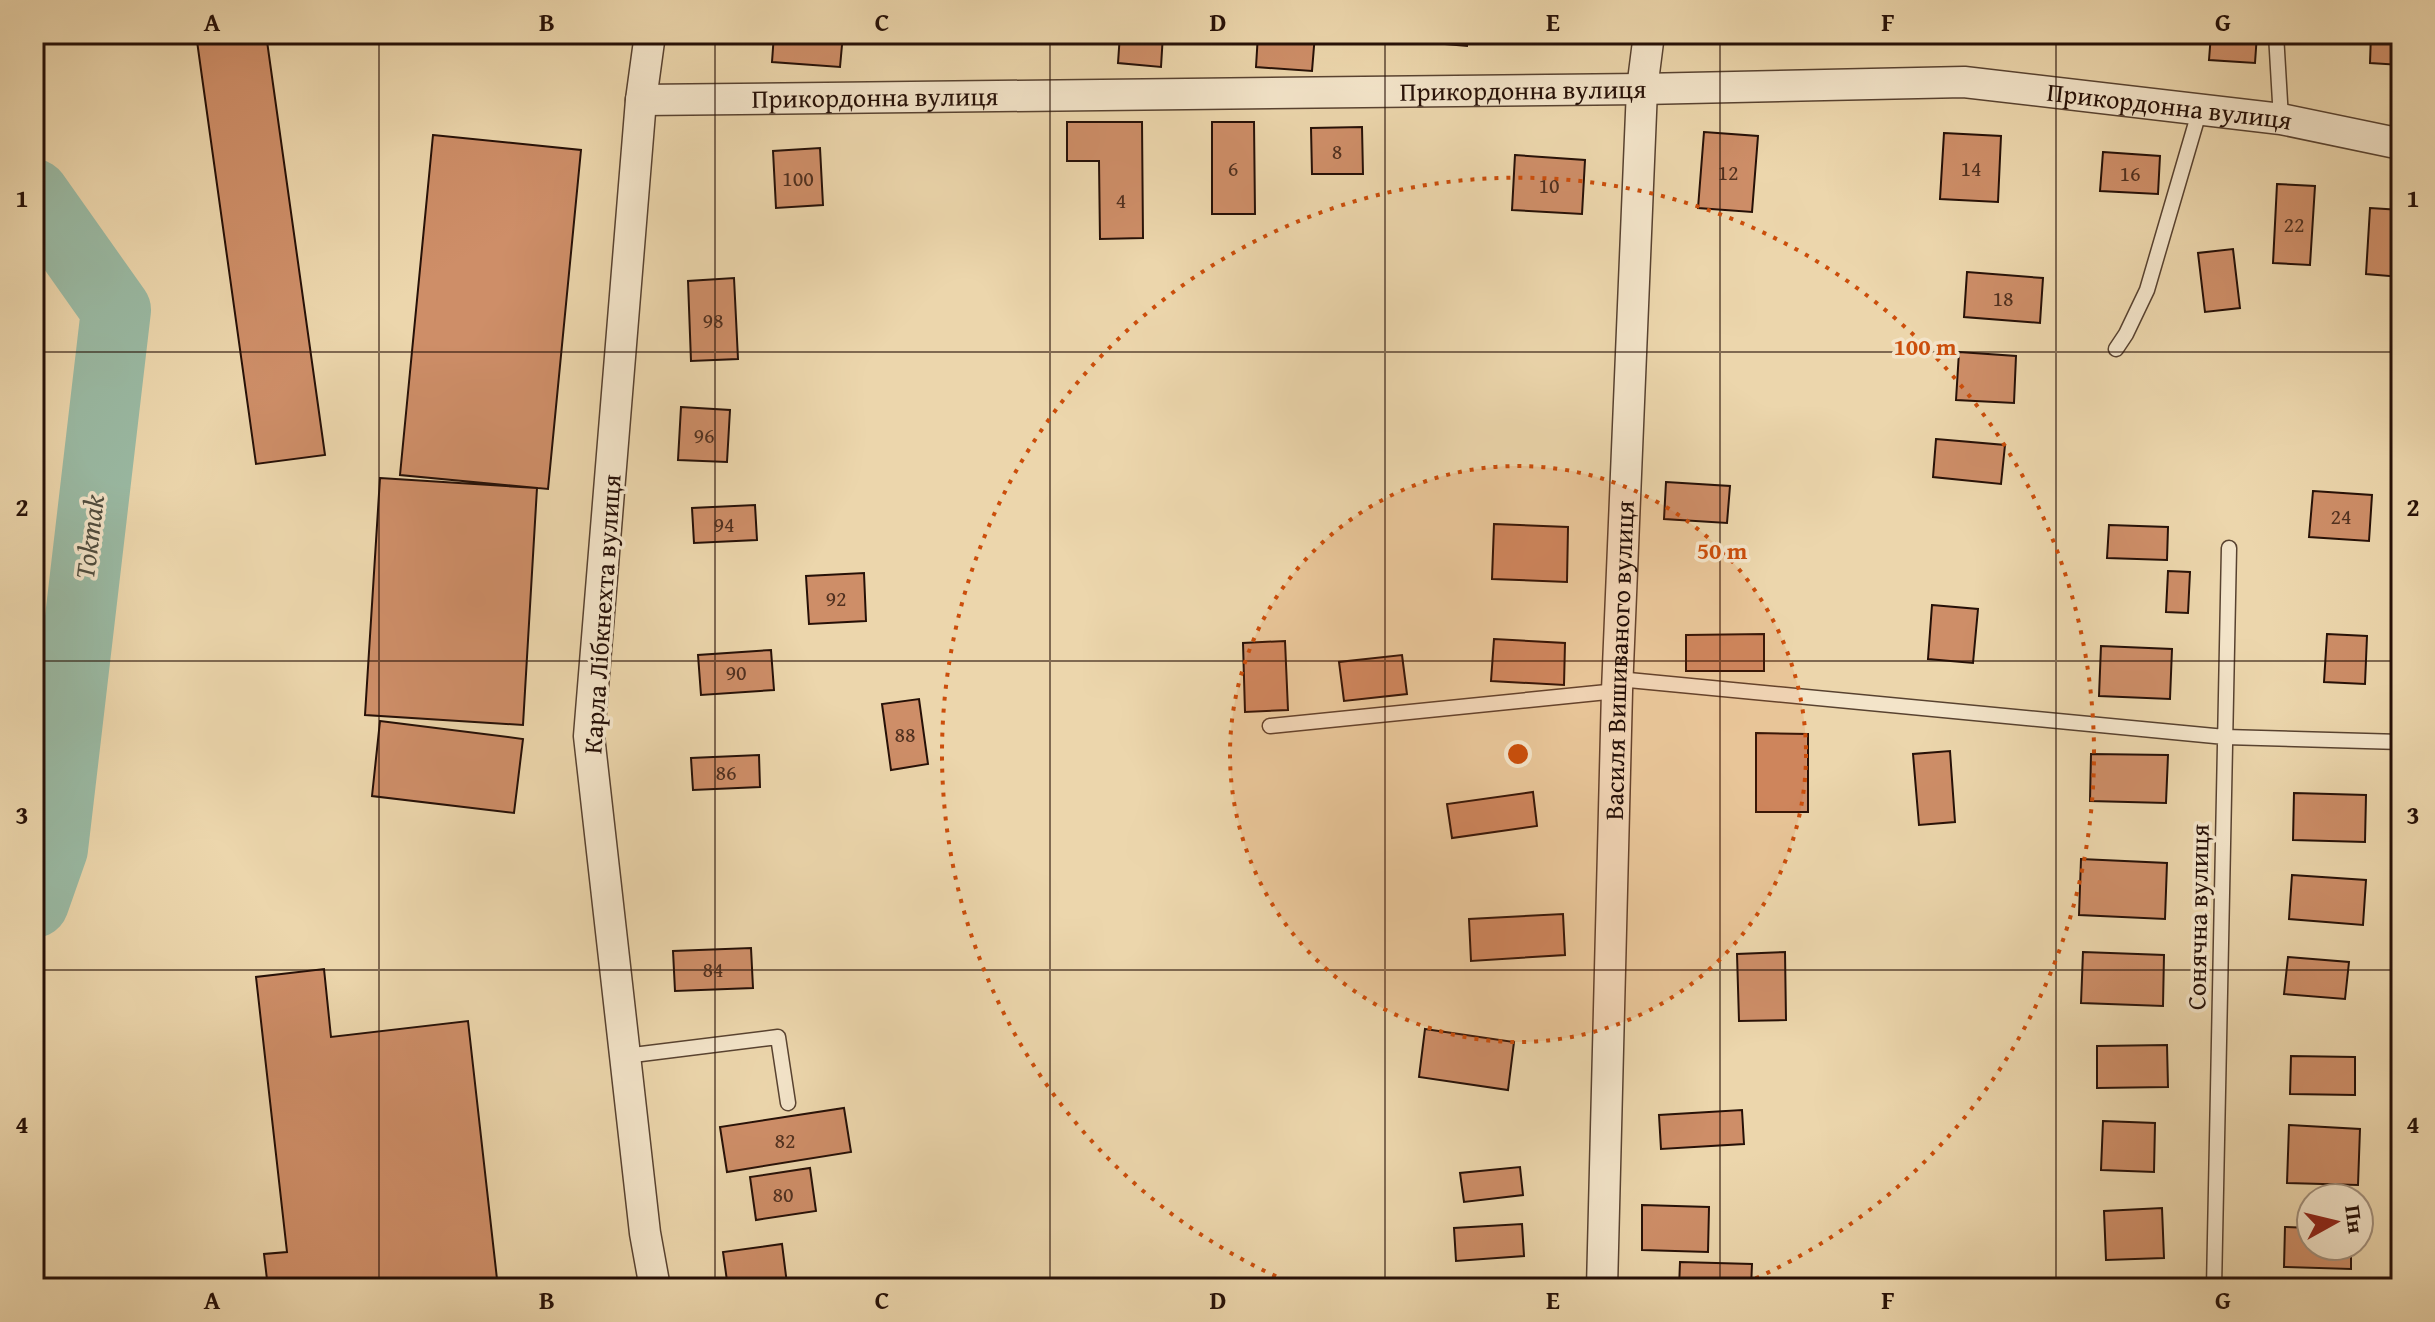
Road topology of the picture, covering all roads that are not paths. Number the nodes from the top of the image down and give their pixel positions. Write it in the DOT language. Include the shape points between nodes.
graph roads {
  1 [pos="650,34"];
  2 [pos="1649,34"];
  3 [pos="2276,34"];
  4 [pos="1642,89"];
  5 [pos="641,100"];
  6 [pos="2200,109"];
  7 [pos="2281,119"];
  8 [pos="2401,144"];
  9 [pos="2116,349"];
  10 [pos="2229,548"];
  11 [pos="1617,685"];
  12 [pos="1270,726"];
  13 [pos="2225,737"];
  14 [pos="2401,742"];
  15 [pos="625,1056"];
  16 [pos="788,1103"];
  17 [pos="655,1288"];
  18 [pos="1602,1288"];
  19 [pos="2214,1288"];
  1 -- 5 [label="street, Карла Лібкнехта вулиця"];
  2 -- 4 [label="street, Василя Вишиваного вулиця"];
  3 -- 7 [label="lane"];
  4 -- 5 [label="street, Прикордонна вулиця"];
  4 -- 6 [label="street, Прикордонна вулиця" via="1964,82"];
  4 -- 11 [label="street, Василя Вишиваного вулиця"];
  5 -- 15 [label="street, Карла Лібкнехта вулиця" via="589,736"];
  6 -- 7 [label="street, Прикордонна вулиця"];
  6 -- 9 [label="lane" via="2147,290"];
  7 -- 8 [label="street, Прикордонна вулиця"];
  10 -- 13 [label="lane, Сонячна вулиця"];
  11 -- 12 [label="lane"];
  11 -- 13 [label="lane"];
  11 -- 18 [label="street, Василя Вишиваного вулиця"];
  13 -- 14 [label="lane"];
  13 -- 19 [label="lane, Сонячна вулиця"];
  15 -- 16 [label="lane" via="778,1037"];
  15 -- 17 [label="street, Карла Лібкнехта вулиця"];
}
